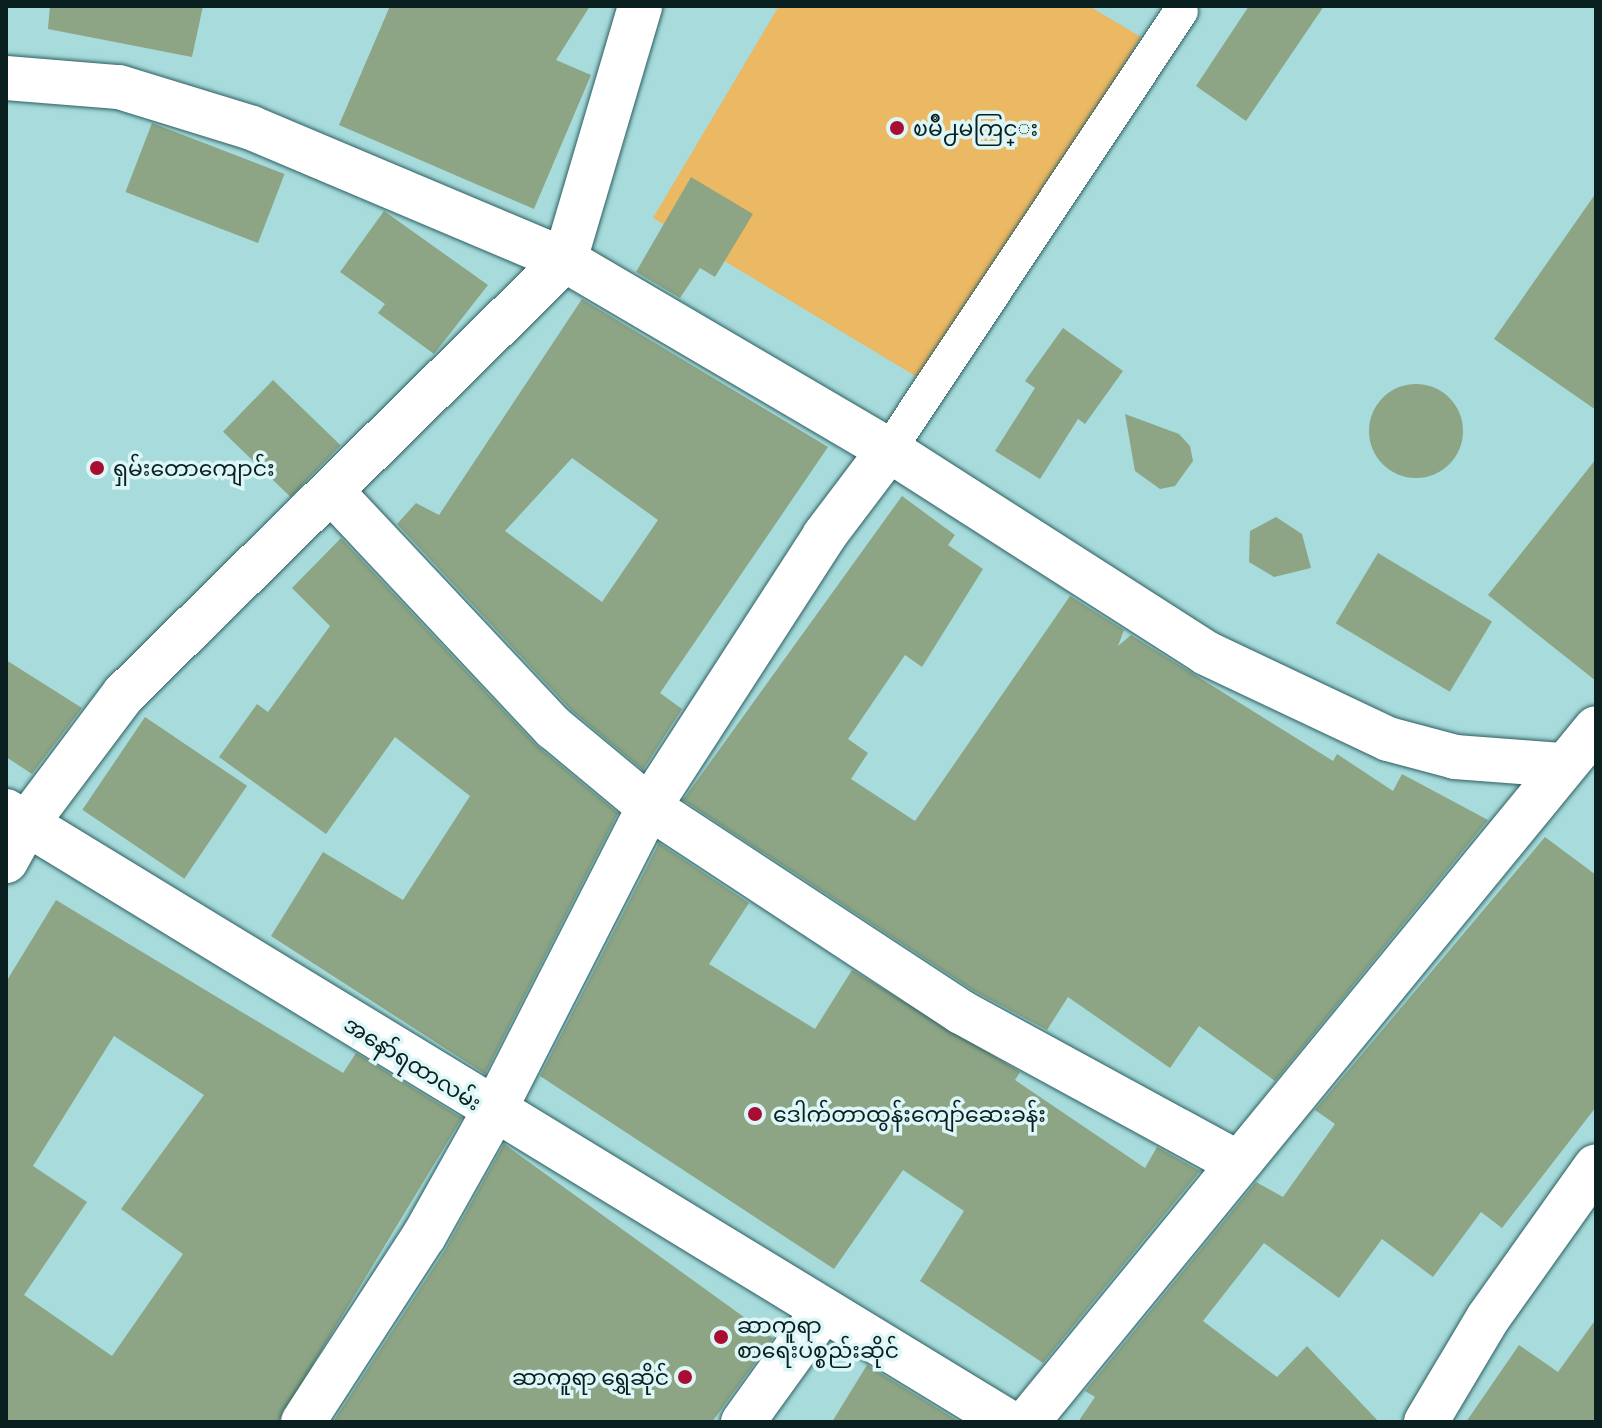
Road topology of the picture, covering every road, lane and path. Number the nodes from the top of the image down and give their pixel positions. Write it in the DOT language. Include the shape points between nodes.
graph roads {
  1 [pos="640,6"];
  2 [pos="1181,11"];
  3 [pos="6,78"];
  4 [pos="565,260"];
  5 [pos="889,450"];
  6 [pos="333,493"];
  7 [pos="1596,728"];
  8 [pos="1561,765"];
  9 [pos="649,807"];
  10 [pos="16,817"];
  11 [pos="6,861"];
  12 [pos="493,1113"];
  13 [pos="1236,1162"];
  14 [pos="1596,1166"];
  15 [pos="821,1314"];
  16 [pos="303,1422"];
  17 [pos="743,1422"];
  18 [pos="1008,1422"];
  19 [pos="1027,1422"];
  20 [pos="1426,1422"];
  1 -- 4 [label="street"];
  2 -- 5 [label="lane"];
  3 -- 4 [label="street" via="119,87 252,128"];
  4 -- 5 [label="street"];
  4 -- 6 [label="street"];
  5 -- 8 [label="street" via="1206,653 1388,739 1482,761"];
  5 -- 9 [label="street" via="824,536"];
  6 -- 9 [label="street" via="554,728"];
  6 -- 10 [label="street" via="124,694"];
  7 -- 8 [label="street"];
  8 -- 13 [label="street" via="1386,989"];
  9 -- 12 [label="street"];
  9 -- 13 [label="street" via="961,1012"];
  10 -- 11 [label="street"];
  10 -- 12 [label="street, အ‌နော်‌ရထာလမ်း"];
  12 -- 15 [label="street, အ‌နော်‌ရထာလမ်း"];
  12 -- 16 [label="street" via="424,1236"];
  13 -- 19 [label="street"];
  14 -- 20 [label="street" via="1488,1318"];
  15 -- 17 [label="street"];
  15 -- 18 [label="street, အ‌နော်‌ရထာလမ်း"];
}
